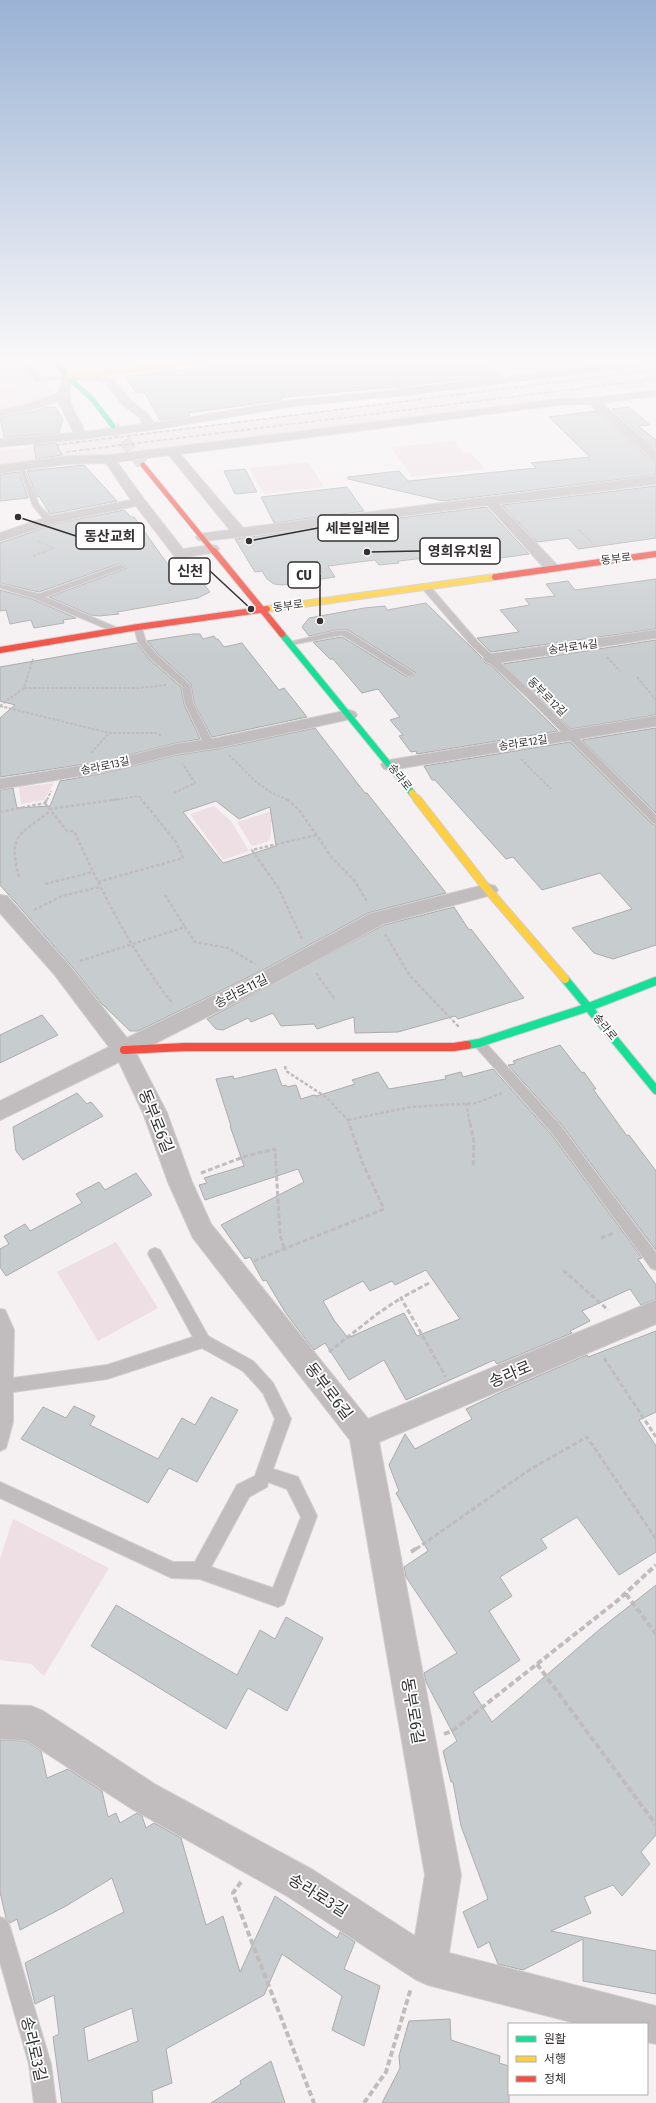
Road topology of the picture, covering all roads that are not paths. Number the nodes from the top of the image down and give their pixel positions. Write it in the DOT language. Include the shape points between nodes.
graph roads {
  1 [pos="67,460"];
  2 [pos="109,460"];
  3 [pos="179,460"];
  4 [pos="143,465"];
  5 [pos="20,466"];
  6 [pos="0,469"];
  7 [pos="656,480"];
  8 [pos="490,500"];
  9 [pos="139,502"];
  10 [pos="50,521"];
  11 [pos="240,533"];
  12 [pos="0,537"];
  13 [pos="203,538"];
  14 [pos="212,549"];
  15 [pos="656,554"];
  16 [pos="122,567"];
  17 [pos="552,568"];
  18 [pos="0,586"];
  19 [pos="425,586"];
  20 [pos="39,597"];
  21 [pos="262,609"];
  22 [pos="138,627"];
  23 [pos="117,630"];
  24 [pos="656,634"];
  25 [pos="290,643"];
  26 [pos="0,650"];
  27 [pos="491,659"];
  28 [pos="411,674"];
  29 [pos="349,715"];
  30 [pos="656,722"];
  31 [pos="569,736"];
  32 [pos="213,743"];
  33 [pos="390,765"];
  34 [pos="0,784"];
  35 [pos="656,821"];
  36 [pos="488,890"];
  37 [pos="8,910"];
  38 [pos="656,981"];
  39 [pos="589,1007"];
  40 [pos="479,1043"];
  41 [pos="124,1050"];
  42 [pos="656,1090"];
  43 [pos="0,1111"];
  44 [pos="155,1254"];
  45 [pos="656,1264"];
  46 [pos="656,1312"];
  47 [pos="0,1315"];
  48 [pos="203,1340"];
  49 [pos="6,1386"];
  50 [pos="363,1436"];
  51 [pos="0,1443"];
  52 [pos="264,1473"];
  53 [pos="0,1490"];
  54 [pos="200,1571"];
  55 [pos="0,1722"];
  56 [pos="0,1927"];
  57 [pos="428,1966"];
  58 [pos="656,2025"];
  59 [pos="45,2103"];
  1 -- 5 [label="street"];
  2 -- 9 [label="street"];
  3 -- 11 [label="street"];
  4 -- 13 [label="main road, 송라로"];
  5 -- 6 [label="street"];
  5 -- 10 [label="lane" via="36,506"];
  7 -- 8 [label="street"];
  8 -- 11 [label="street"];
  8 -- 17 [label="street"];
  9 -- 10 [label="street"];
  9 -- 14 [label="street" via="180,554"];
  10 -- 12 [label="street"];
  11 -- 13 [label="street"];
  13 -- 14 [label="main road, 송라로"];
  14 -- 21 [label="main road, 송라로"];
  15 -- 17 [label="main road, 동부로"];
  16 -- 20 [label="lane"];
  17 -- 19 [label="main road, 동부로"];
  18 -- 20 [label="lane"];
  19 -- 21 [label="main road, 동부로"];
  19 -- 27 [label="lane, 동부로12길"];
  20 -- 23 [label="lane"];
  21 -- 22 [label="main road, 동부로"];
  21 -- 25 [label="main road, 송라로"];
  22 -- 23 [label="main road, 동부로"];
  22 -- 32 [label="lane" via="142,642 153,656 186,685 189,703"];
  23 -- 26 [label="main road, 동부로"];
  24 -- 27 [label="street, 송라로14길"];
  25 -- 28 [label="lane" via="344,633"];
  25 -- 29 [label="main road, 송라로"];
  27 -- 31 [label="lane, 동부로12길"];
  29 -- 32 [label="street, 송라로13길"];
  29 -- 33 [label="main road, 송라로"];
  30 -- 31 [label="street, 송라로12길"];
  31 -- 33 [label="street, 송라로12길"];
  31 -- 35 [label="lane, 동부로12길"];
  32 -- 34 [label="street, 송라로13길" via="173,749 87,770"];
  33 -- 36 [label="main road, 송라로"];
  36 -- 39 [label="main road, 송라로"];
  36 -- 41 [label="street, 송라로11길" via="376,919 273,975"];
  37 -- 41 [label="street, 동부로6길" via="61,969"];
  38 -- 39 [label="main road"];
  39 -- 40 [label="main road"];
  39 -- 42 [label="main road, 송라로"];
  40 -- 41 [label="main road" via="454,1047 185,1047"];
  40 -- 45 [label="lane" via="556,1129"];
  41 -- 43 [label="street, 송라로11길"];
  41 -- 50 [label="street, 동부로6길" via="155,1113 180,1182 202,1231 311,1366"];
  44 -- 48 [label="lane"];
  46 -- 50 [label="street, 송라로"];
  47 -- 49 [label="lane" via="7,1330"];
  48 -- 49 [label="lane" via="107,1372"];
  48 -- 52 [label="lane" via="248,1366 268,1388 283,1419"];
  49 -- 51 [label="lane" via="5,1422"];
  50 -- 57 [label="street, 동부로6길" via="443,1875"];
  52 -- 54 [label="lane" via="261,1481 243,1491"];
  52 -- 54 [label="lane" via="292,1483 309,1516 278,1598"];
  53 -- 54 [label="lane" via="172,1570"];
  55 -- 57 [label="street, 송라로3길" via="31,1723 144,1797 300,1882"];
  56 -- 59 [label="lane, 송라로3길" via="40,2064"];
  57 -- 58 [label="street, 송라로3길"];
}
